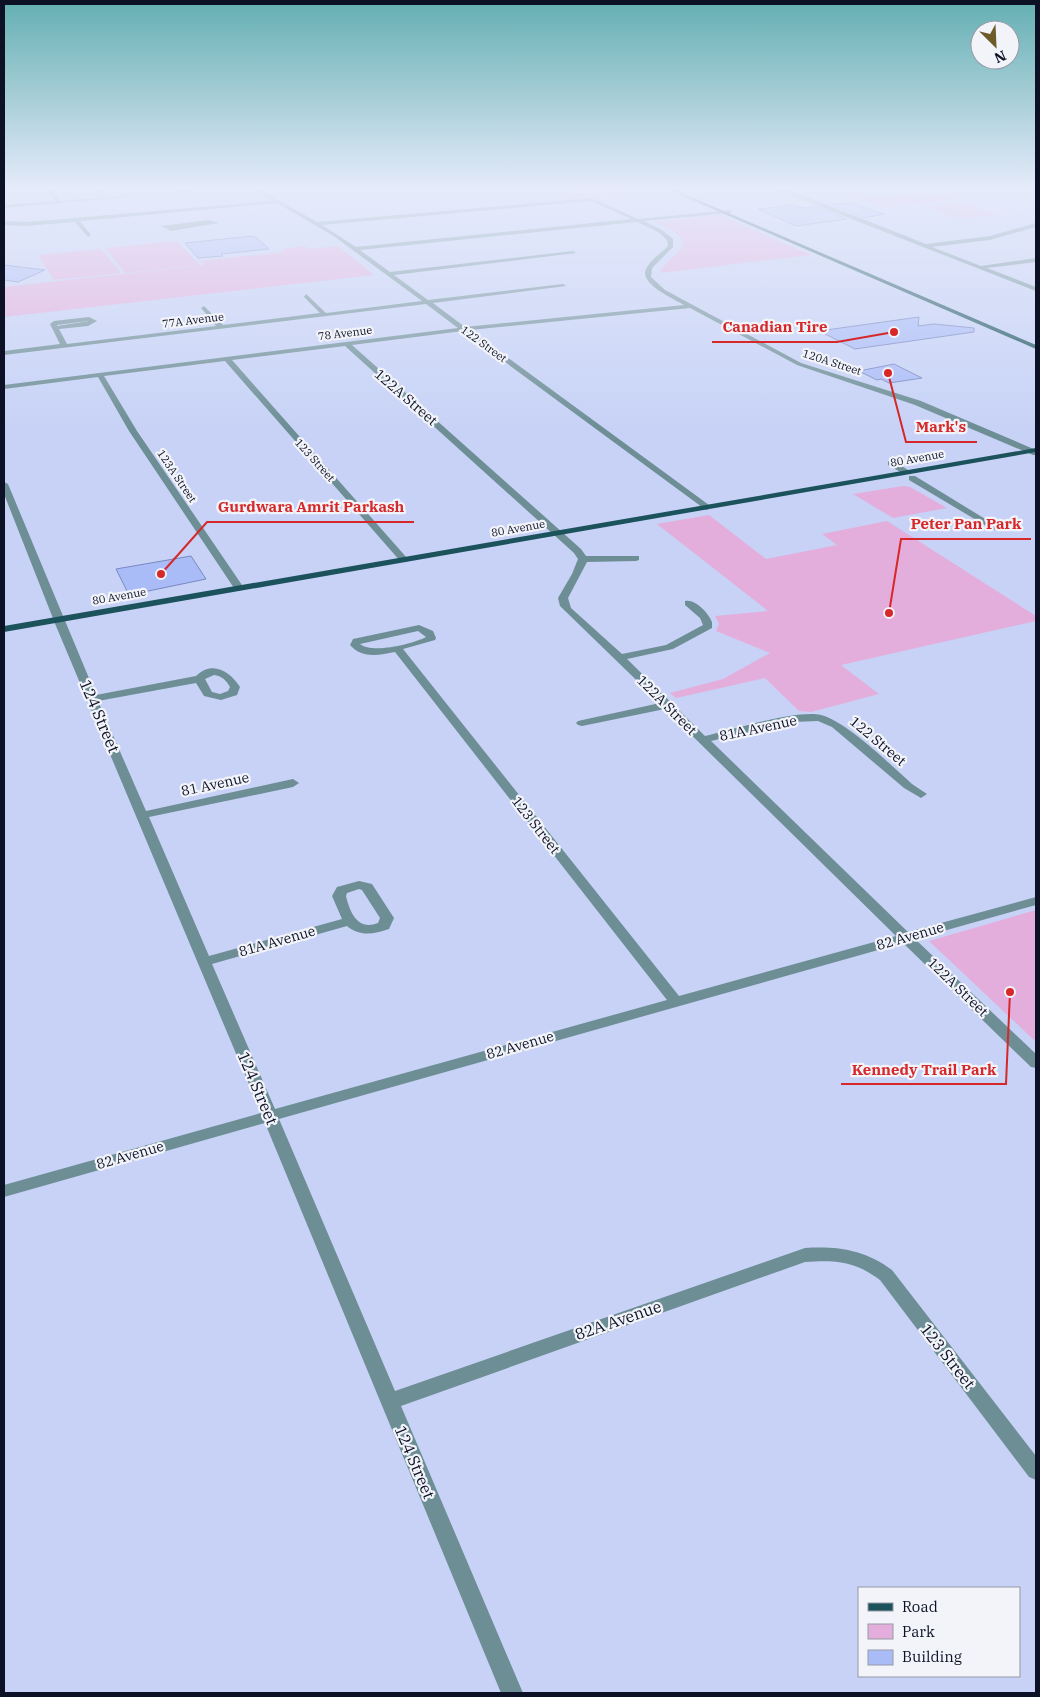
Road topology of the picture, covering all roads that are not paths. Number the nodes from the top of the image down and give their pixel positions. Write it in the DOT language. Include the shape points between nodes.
graph roads {
  1 [pos="382,269"];
  2 [pos="430,269"];
  3 [pos="647,269"];
  4 [pos="857,269"];
  5 [pos="867,269"];
  6 [pos="983,269"];
  7 [pos="388,274"];
  8 [pos="563,286"];
  9 [pos="1036,289"];
  10 [pos="306,296"];
  11 [pos="933,300"];
  12 [pos="428,303"];
  13 [pos="690,306"];
  14 [pos="204,308"];
  15 [pos="325,315"];
  16 [pos="221,327"];
  17 [pos="55,328"];
  18 [pos="464,330"];
  19 [pos="1036,341"];
  20 [pos="347,344"];
  21 [pos="64,345"];
  22 [pos="1036,347"];
  23 [pos="4,353"];
  24 [pos="227,360"];
  25 [pos="100,375"];
  26 [pos="4,387"];
  27 [pos="1035,452"];
  28 [pos="891,463"];
  29 [pos="909,475"];
  30 [pos="4,484"];
  31 [pos="706,507"];
  32 [pos="996,528"];
  33 [pos="562,536"];
  34 [pos="636,558"];
  35 [pos="583,559"];
  36 [pos="404,560"];
  37 [pos="366,573"];
  38 [pos="239,588"];
  39 [pos="194,603"];
  40 [pos="688,603"];
  41 [pos="60,622"];
  42 [pos="4,629"];
  43 [pos="4,635"];
  44 [pos="397,648"];
  45 [pos="620,658"];
  46 [pos="199,679"];
  47 [pos="93,699"];
  48 [pos="667,705"];
  49 [pos="813,718"];
  50 [pos="582,723"];
  51 [pos="702,740"];
  52 [pos="293,783"];
  53 [pos="921,794"];
  54 [pos="143,816"];
  55 [pos="1036,901"];
  56 [pos="350,921"];
  57 [pos="907,937"];
  58 [pos="204,962"];
  59 [pos="676,1002"];
  60 [pos="1036,1063"];
  61 [pos="270,1116"];
  62 [pos="4,1191"];
  63 [pos="848,1255"];
  64 [pos="390,1401"];
  65 [pos="1036,1470"];
  66 [pos="512,1693"];
  1 -- 7 [label="street, 122 Street"];
  2 -- 7 [label="street"];
  3 -- 13 [label="street, 120A Street" via="651,281 659,288"];
  4 -- 11 [label="main road"];
  5 -- 11 [label="main road"];
  6 -- 9 [label="street"];
  7 -- 12 [label="street, 122 Street"];
  8 -- 12 [label="street, 77A Avenue"];
  10 -- 15 [label="street"];
  11 -- 19 [label="main road"];
  11 -- 22 [label="main road"];
  12 -- 15 [label="street, 77A Avenue"];
  12 -- 18 [label="street, 122 Street"];
  13 -- 18 [label="street, 78 Avenue"];
  13 -- 27 [label="street, 120A Street" via="799,364 918,403"];
  14 -- 16 [label="street"];
  15 -- 16 [label="street, 77A Avenue"];
  16 -- 21 [label="street, 77A Avenue"];
  17 -- 17 [label="street" via="54,323 94,321 88,324"];
  17 -- 21 [label="street"];
  18 -- 20 [label="street, 78 Avenue"];
  18 -- 31 [label="street, 122 Street"];
  20 -- 24 [label="street, 78 Avenue"];
  20 -- 33 [label="street, 122A Street"];
  21 -- 23 [label="street, 77A Avenue"];
  24 -- 25 [label="street, 78 Avenue"];
  24 -- 36 [label="street, 123 Street"];
  25 -- 26 [label="street, 78 Avenue"];
  25 -- 38 [label="street, 123A Street"];
  27 -- 29 [label="main road, 80 Avenue"];
  27 -- 29 [label="main road, 80 Avenue" via="949,465 946,469"];
  28 -- 29 [label="street"];
  29 -- 31 [label="main road, 80 Avenue"];
  29 -- 32 [label="street"];
  29 -- 33 [label="main road, 80 Avenue" via="823,494"];
  30 -- 41 [label="street, 124 Street"];
  31 -- 33 [label="main road, 80 Avenue"];
  33 -- 35 [label="street, 122A Street"];
  33 -- 36 [label="main road, 80 Avenue"];
  33 -- 37 [label="main road, 80 Avenue"];
  34 -- 35 [label="street"];
  35 -- 45 [label="street, 122A Street" via="563,602"];
  36 -- 37 [label="main road"];
  36 -- 38 [label="main road, 80 Avenue"];
  37 -- 39 [label="main road, 80 Avenue"];
  38 -- 39 [label="main road"];
  38 -- 41 [label="main road, 80 Avenue"];
  39 -- 41 [label="main road, 80 Avenue"];
  40 -- 45 [label="street" via="705,617 708,626 669,647"];
  41 -- 42 [label="main road, 80 Avenue"];
  41 -- 43 [label="main road, 80 Avenue"];
  41 -- 47 [label="street, 124 Street"];
  44 -- 44 [label="street" via="369,653 355,646 357,641 419,628 429,634 426,641"];
  44 -- 59 [label="street, 123 Street"];
  45 -- 48 [label="street, 122A Street"];
  46 -- 47 [label="street"];
  47 -- 54 [label="street, 124 Street"];
  48 -- 50 [label="street"];
  48 -- 51 [label="street, 122A Street"];
  49 -- 51 [label="street, 81A Avenue" via="792,719"];
  49 -- 53 [label="street, 122 Street" via="836,725"];
  51 -- 57 [label="street, 122A Street"];
  52 -- 54 [label="street, 81 Avenue"];
  54 -- 58 [label="street, 124 Street"];
  55 -- 57 [label="street, 82 Avenue"];
  56 -- 58 [label="street, 81A Avenue"];
  57 -- 59 [label="street, 82 Avenue"];
  57 -- 60 [label="street, 122A Street"];
  58 -- 61 [label="street, 124 Street"];
  59 -- 61 [label="street, 82 Avenue"];
  61 -- 62 [label="street, 82 Avenue"];
  61 -- 64 [label="street, 124 Street"];
  63 -- 64 [label="street, 82A Avenue" via="805,1255"];
  63 -- 65 [label="street, 123 Street" via="869,1262 886,1275"];
  64 -- 66 [label="street, 124 Street"];
}
